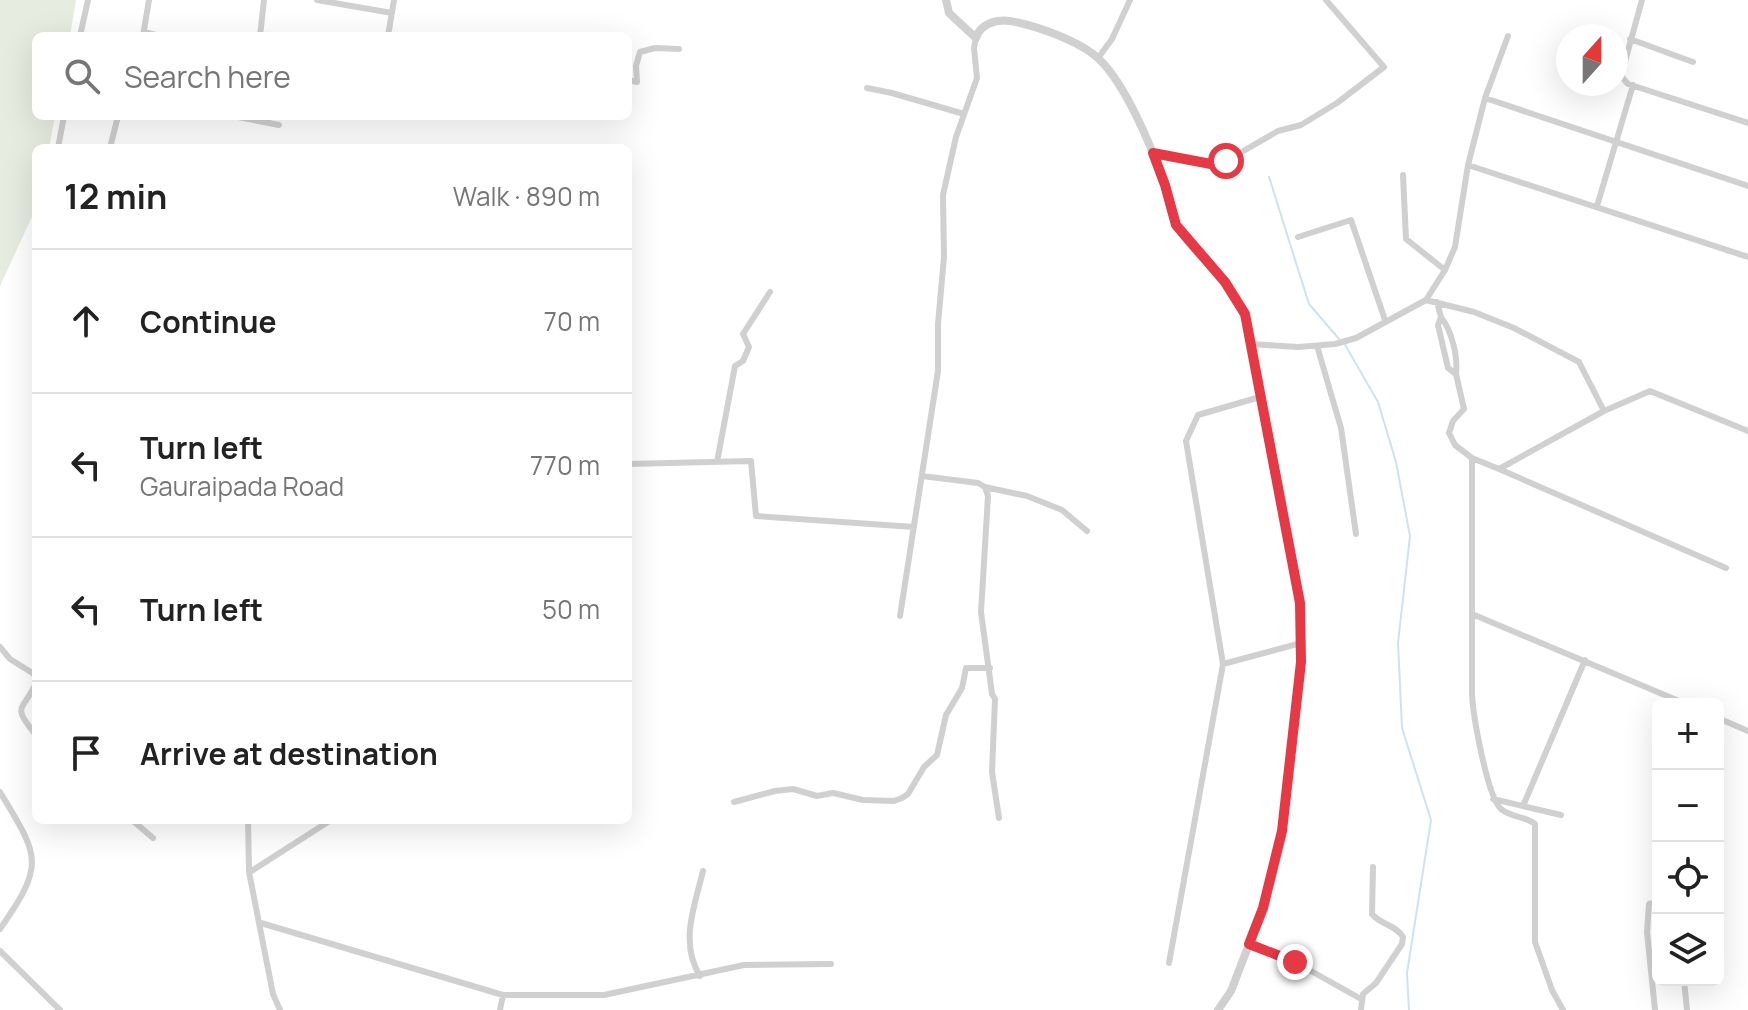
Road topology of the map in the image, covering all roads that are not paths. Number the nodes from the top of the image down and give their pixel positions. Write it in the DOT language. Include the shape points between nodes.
graph roads {
  1 [pos="88,0"];
  2 [pos="149,0"];
  3 [pos="264,0"];
  4 [pos="317,0"];
  5 [pos="394,0"];
  6 [pos="946,0"];
  7 [pos="1130,0"];
  8 [pos="1326,0"];
  9 [pos="1642,0"];
  10 [pos="392,13"];
  11 [pos="81,32"];
  12 [pos="143,32"];
  13 [pos="260,32"];
  14 [pos="389,32"];
  15 [pos="1508,36"];
  16 [pos="976,38"];
  17 [pos="1630,39"];
  18 [pos="679,49"];
  19 [pos="1098,58"];
  20 [pos="1693,62"];
  21 [pos="632,81"];
  22 [pos="1633,85"];
  23 [pos="867,88"];
  24 [pos="1485,98"];
  25 [pos="964,114"];
  26 [pos="63,120"];
  27 [pos="117,120"];
  28 [pos="260,120"];
  29 [pos="1748,123"];
  30 [pos="279,125"];
  31 [pos="1616,141"];
  32 [pos="59,144"];
  33 [pos="111,144"];
  34 [pos="1153,153"];
  35 [pos="1468,165"];
  36 [pos="1403,175"];
  37 [pos="1748,186"];
  38 [pos="1597,206"];
  39 [pos="1298,237"];
  40 [pos="1748,257"];
  41 [pos="1445,270"];
  42 [pos="770,292"];
  43 [pos="1426,300"];
  44 [pos="1437,302"];
  45 [pos="1385,320"];
  46 [pos="1250,344"];
  47 [pos="1317,346"];
  48 [pos="1260,397"];
  49 [pos="1604,411"];
  50 [pos="1748,431"];
  51 [pos="1472,458"];
  52 [pos="717,462"];
  53 [pos="632,464"];
  54 [pos="1499,469"];
  55 [pos="922,476"];
  56 [pos="985,487"];
  57 [pos="914,527"];
  58 [pos="1087,531"];
  59 [pos="1356,534"];
  60 [pos="1726,568"];
  61 [pos="1472,614"];
  62 [pos="900,616"];
  63 [pos="1301,643"];
  64 [pos="0,647"];
  65 [pos="1585,660"];
  66 [pos="1223,664"];
  67 [pos="990,668"];
  68 [pos="32,673"];
  69 [pos="32,688"];
  70 [pos="1672,698"];
  71 [pos="1724,721"];
  72 [pos="32,730"];
  73 [pos="1748,731"];
  74 [pos="0,792"];
  75 [pos="1493,799"];
  76 [pos="734,802"];
  77 [pos="1523,806"];
  78 [pos="1561,815"];
  79 [pos="999,818"];
  80 [pos="137,824"];
  81 [pos="248,824"];
  82 [pos="325,824"];
  83 [pos="153,838"];
  84 [pos="1373,867"];
  85 [pos="703,871"];
  86 [pos="249,872"];
  87 [pos="1652,903"];
  88 [pos="1647,920"];
  89 [pos="1652,922"];
  90 [pos="261,923"];
  91 [pos="0,929"];
  92 [pos="1249,944"];
  93 [pos="0,951"];
  94 [pos="1169,963"];
  95 [pos="831,964"];
  96 [pos="700,976"];
  97 [pos="1685,986"];
  98 [pos="503,995"];
  99 [pos="1361,999"];
  100 [pos="60,1010"];
  101 [pos="280,1010"];
  102 [pos="500,1010"];
  103 [pos="1218,1010"];
  104 [pos="1361,1010"];
  105 [pos="1563,1010"];
  106 [pos="1655,1010"];
  107 [pos="1687,1010"];
  1 -- 11 [label="street"];
  2 -- 12 [label="street"];
  3 -- 13 [label="street"];
  4 -- 10 [label="street"];
  5 -- 10 [label="street"];
  6 -- 16 [label="street" via="949,13"];
  7 -- 19 [label="street"];
  8 -- 34 [label="street" via="1384,67 1301,125 1278,131 1226,161 1211,164"];
  9 -- 17 [label="street"];
  10 -- 14 [label="street"];
  15 -- 24 [label="street"];
  16 -- 19 [label="street" via="986,24 1007,20 1053,32"];
  16 -- 25 [label="street" via="977,78"];
  17 -- 20 [label="street"];
  17 -- 22 [label="street" via="1621,76"];
  18 -- 21 [label="street" via="640,52 637,82"];
  19 -- 34 [label="street"];
  22 -- 29 [label="street"];
  22 -- 31 [label="street"];
  23 -- 25 [label="street"];
  24 -- 31 [label="street"];
  24 -- 35 [label="street"];
  25 -- 55 [label="street" via="943,195 938,371"];
  26 -- 32 [label="street"];
  27 -- 33 [label="street"];
  28 -- 30 [label="street"];
  31 -- 37 [label="street"];
  31 -- 38 [label="street"];
  34 -- 46 [label="street" via="1176,225 1232,293 1245,314"];
  35 -- 38 [label="street"];
  35 -- 41 [label="street" via="1455,247"];
  36 -- 41 [label="street" via="1406,239"];
  38 -- 40 [label="street"];
  39 -- 45 [label="street" via="1351,220"];
  41 -- 43 [label="street"];
  42 -- 52 [label="street" via="743,334 749,347 735,366"];
  43 -- 44 [label="street"];
  43 -- 45 [label="street"];
  44 -- 49 [label="street" via="1514,328 1579,362"];
  44 -- 51 [label="street" via="1448,368 1456,374 1464,409 1449,433"];
  45 -- 47 [label="street" via="1356,338"];
  46 -- 47 [label="street"];
  46 -- 48 [label="street"];
  47 -- 59 [label="street" via="1341,428"];
  48 -- 63 [label="street" via="1300,603"];
  48 -- 66 [label="street" via="1198,415 1186,441"];
  49 -- 50 [label="street" via="1650,391"];
  49 -- 54 [label="street"];
  51 -- 54 [label="street"];
  51 -- 61 [label="street"];
  52 -- 53 [label="street"];
  52 -- 57 [label="street" via="751,461 756,516"];
  54 -- 60 [label="street"];
  55 -- 56 [label="street"];
  55 -- 57 [label="street"];
  56 -- 58 [label="street" via="1062,510"];
  56 -- 67 [label="street" via="981,612"];
  57 -- 62 [label="street"];
  61 -- 65 [label="street"];
  61 -- 75 [label="street" via="1473,707"];
  63 -- 66 [label="street"];
  63 -- 92 [label="street" via="1282,831"];
  64 -- 68 [label="street"];
  65 -- 70 [label="street"];
  65 -- 77 [label="street"];
  66 -- 94 [label="street"];
  67 -- 76 [label="street" via="966,668 962,688 946,715 937,755 902,798 863,800 793,789"];
  67 -- 79 [label="street" via="995,699 992,772"];
  69 -- 72 [label="street" via="21,703"];
  71 -- 73 [label="street"];
  74 -- 91 [label="street" via="24,830 33,857 22,896"];
  75 -- 77 [label="street"];
  75 -- 105 [label="street" via="1504,812 1533,822 1536,828 1535,942"];
  77 -- 78 [label="street"];
  80 -- 83 [label="street"];
  81 -- 86 [label="street"];
  82 -- 86 [label="street"];
  84 -- 99 [label="street" via="1372,914 1403,937"];
  85 -- 96 [label="street" via="689,933 689,953"];
  86 -- 90 [label="street"];
  87 -- 88 [label="street"];
  88 -- 89 [label="street"];
  88 -- 106 [label="street"];
  90 -- 98 [label="street"];
  90 -- 101 [label="street"];
  92 -- 99 [label="street" via="1295,962"];
  92 -- 103 [label="street"];
  93 -- 100 [label="street"];
  95 -- 96 [label="street" via="744,965"];
  96 -- 98 [label="street" via="604,995"];
  97 -- 107 [label="street"];
  98 -- 102 [label="street"];
  99 -- 104 [label="street"];
}
